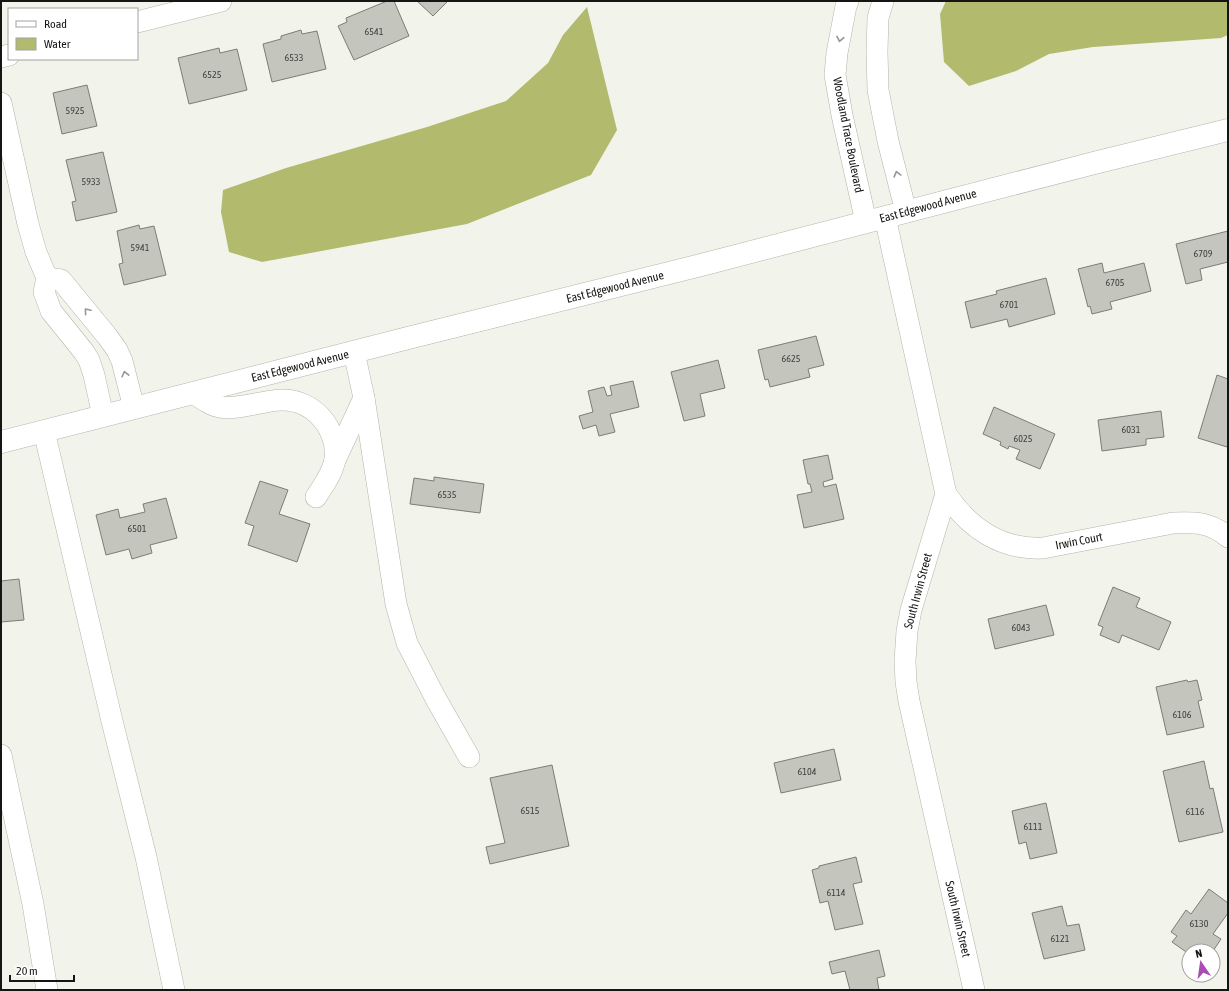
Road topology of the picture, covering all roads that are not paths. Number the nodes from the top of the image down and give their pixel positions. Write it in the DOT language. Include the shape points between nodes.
graph roads {
  1 [pos="221,1"];
  2 [pos="848,1"];
  3 [pos="883,1"];
  4 [pos="138,22"];
  5 [pos="1,103"];
  6 [pos="1228,130"];
  7 [pos="906,212"];
  8 [pos="876,219"];
  9 [pos="47,278"];
  10 [pos="354,352"];
  11 [pos="194,393"];
  12 [pos="364,398"];
  13 [pos="134,408"];
  14 [pos="103,416"];
  15 [pos="44,431"];
  16 [pos="1,442"];
  17 [pos="335,461"];
  18 [pos="946,494"];
  19 [pos="316,497"];
  20 [pos="1228,537"];
  21 [pos="1,755"];
  22 [pos="469,757"];
  23 [pos="47,990"];
  24 [pos="174,990"];
  25 [pos="974,990"];
  1 -- 4 [label="street"];
  2 -- 8 [label="street, Woodland Trace Boulevard, one-way" via="835,75 842,115"];
  7 -- 3 [label="street, one-way" via="878,90 878,18"];
  5 -- 9 [label="street" via="28,224"];
  6 -- 7 [label="main road, East Edgewood Avenue"];
  7 -- 8 [label="main road, East Edgewood Avenue"];
  8 -- 10 [label="main road, East Edgewood Avenue"];
  8 -- 18 [label="street, South Irwin Street"];
  13 -- 9 [label="street, one-way" via="117,350 61,280"];
  9 -- 14 [label="street" via="44,292 51,311 89,360"];
  10 -- 11 [label="main road, East Edgewood Avenue"];
  10 -- 12 [label="street"];
  11 -- 13 [label="main road, East Edgewood Avenue"];
  11 -- 17 [label="street" via="218,407 231,408 282,400 300,402 317,412 328,428 335,444"];
  12 -- 17 [label="street"];
  12 -- 22 [label="street" via="396,604 407,643"];
  13 -- 14 [label="main road, East Edgewood Avenue"];
  14 -- 15 [label="main road, East Edgewood Avenue"];
  15 -- 16 [label="main road, East Edgewood Avenue"];
  15 -- 24 [label="street" via="146,857"];
  17 -- 19 [label="street" via="331,473"];
  18 -- 20 [label="street, Irwin Court" via="966,519 982,532 1010,545 1028,548 1043,548 1180,522 1213,527"];
  18 -- 25 [label="street, South Irwin Street" via="910,610 905,671 909,701"];
  21 -- 23 [label="street"];
}
